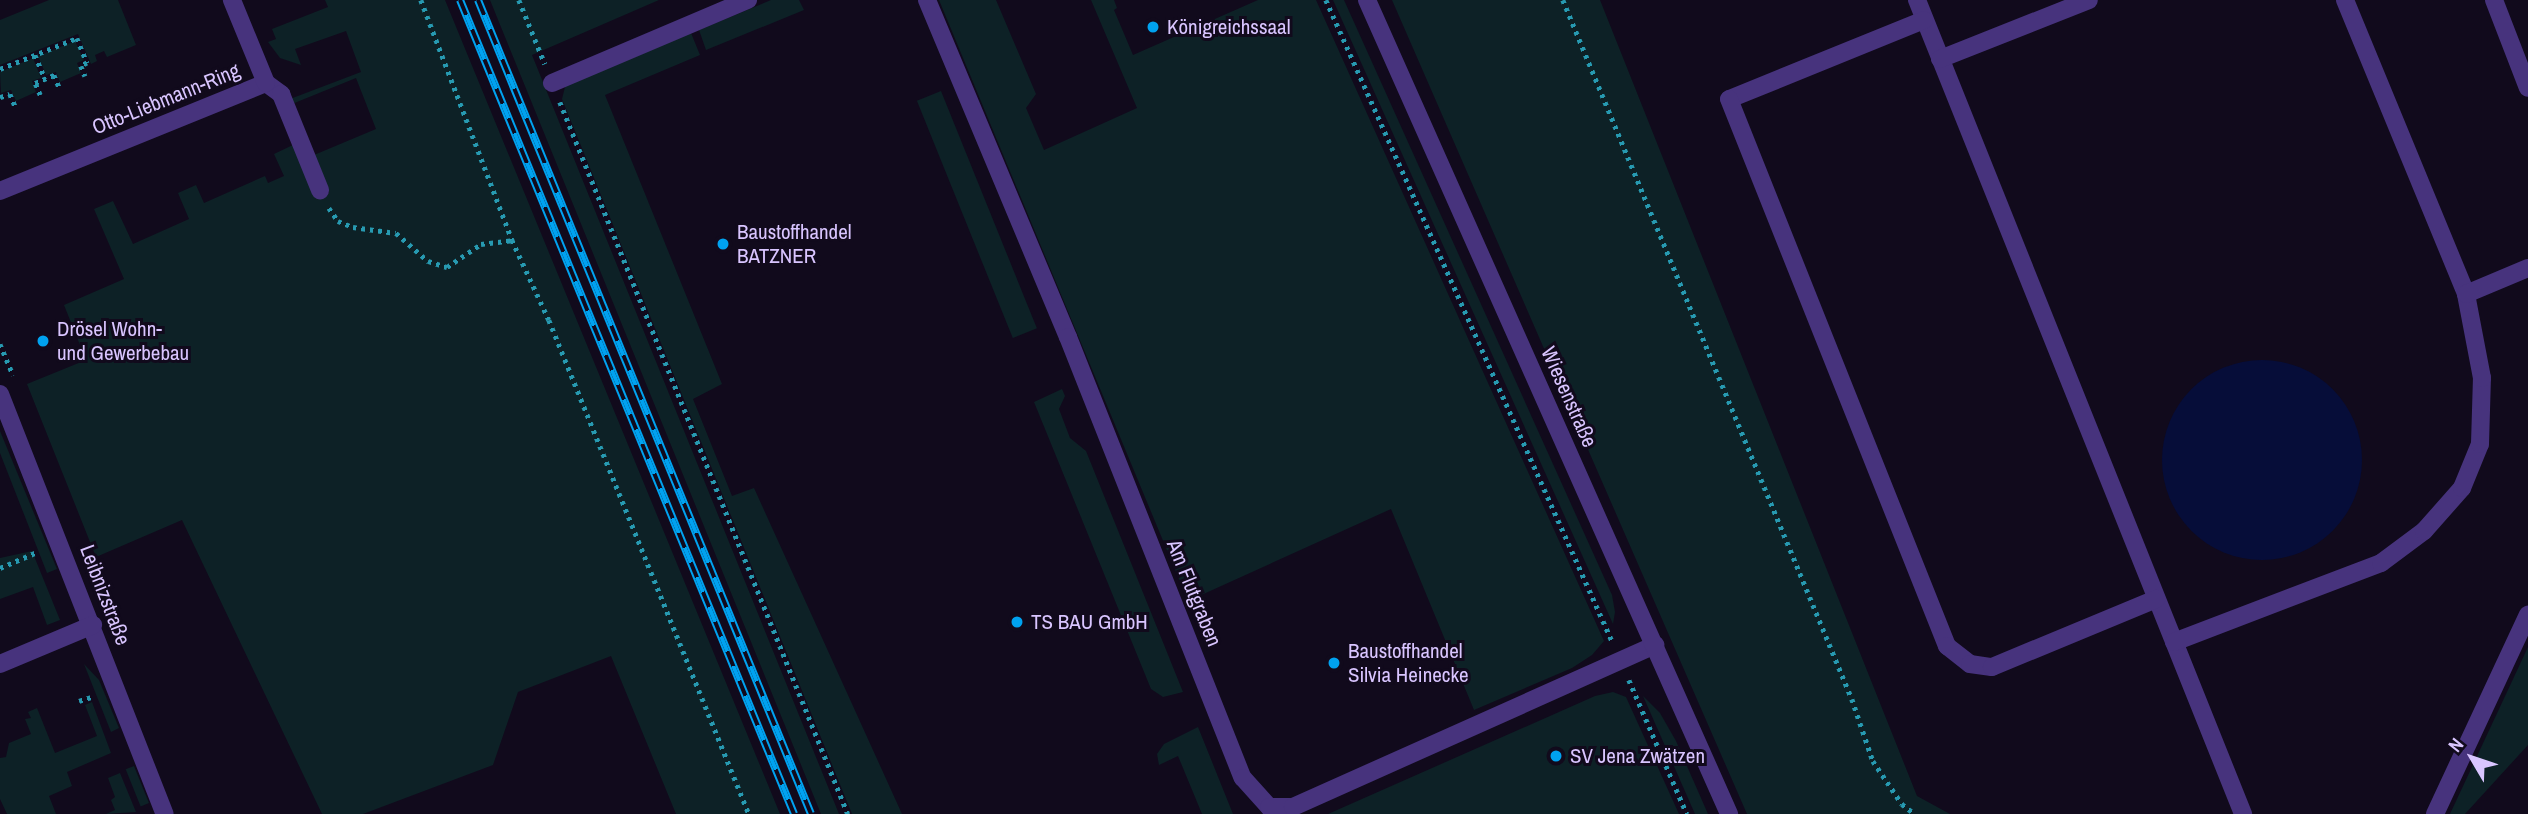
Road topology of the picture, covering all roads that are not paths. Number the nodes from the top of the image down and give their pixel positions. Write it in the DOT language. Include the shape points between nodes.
graph roads {
  1 [pos="232,0"];
  2 [pos="748,0"];
  3 [pos="927,0"];
  4 [pos="1367,0"];
  5 [pos="1916,0"];
  6 [pos="2089,0"];
  7 [pos="2345,0"];
  8 [pos="2494,0"];
  9 [pos="1924,20"];
  10 [pos="1940,59"];
  11 [pos="266,83"];
  12 [pos="552,83"];
  13 [pos="2528,88"];
  14 [pos="320,190"];
  15 [pos="0,191"];
  16 [pos="2528,268"];
  17 [pos="2466,294"];
  18 [pos="0,394"];
  19 [pos="2156,599"];
  20 [pos="2528,615"];
  21 [pos="93,625"];
  22 [pos="2174,642"];
  23 [pos="1655,645"];
  24 [pos="0,664"];
  25 [pos="165,814"];
  26 [pos="1729,814"];
  27 [pos="2243,814"];
  28 [pos="2435,814"];
  1 -- 11 [label="street, Otto-Liebmann-Ring"];
  2 -- 12 [label="street"];
  3 -- 23 [label="street, Am Flutgraben" via="1068,337 1243,778 1269,807 1293,807"];
  4 -- 23 [label="street, Wiesenstraße"];
  5 -- 9 [label="street"];
  6 -- 10 [label="street"];
  7 -- 17 [label="street"];
  8 -- 13 [label="street"];
  9 -- 10 [label="street"];
  9 -- 19 [label="street" via="1729,99 1947,646 1970,664 1993,667"];
  10 -- 19 [label="street"];
  11 -- 14 [label="street" via="281,94"];
  11 -- 15 [label="street, Otto-Liebmann-Ring"];
  16 -- 17 [label="street"];
  17 -- 22 [label="street" via="2482,378 2480,444 2462,488 2424,531 2381,563"];
  18 -- 21 [label="street, Leibnizstraße"];
  19 -- 22 [label="street"];
  20 -- 28 [label="street"];
  21 -- 24 [label="street"];
  21 -- 25 [label="street, Leibnizstraße"];
  22 -- 27 [label="street"];
  23 -- 26 [label="street, Wiesenstraße"];
}
